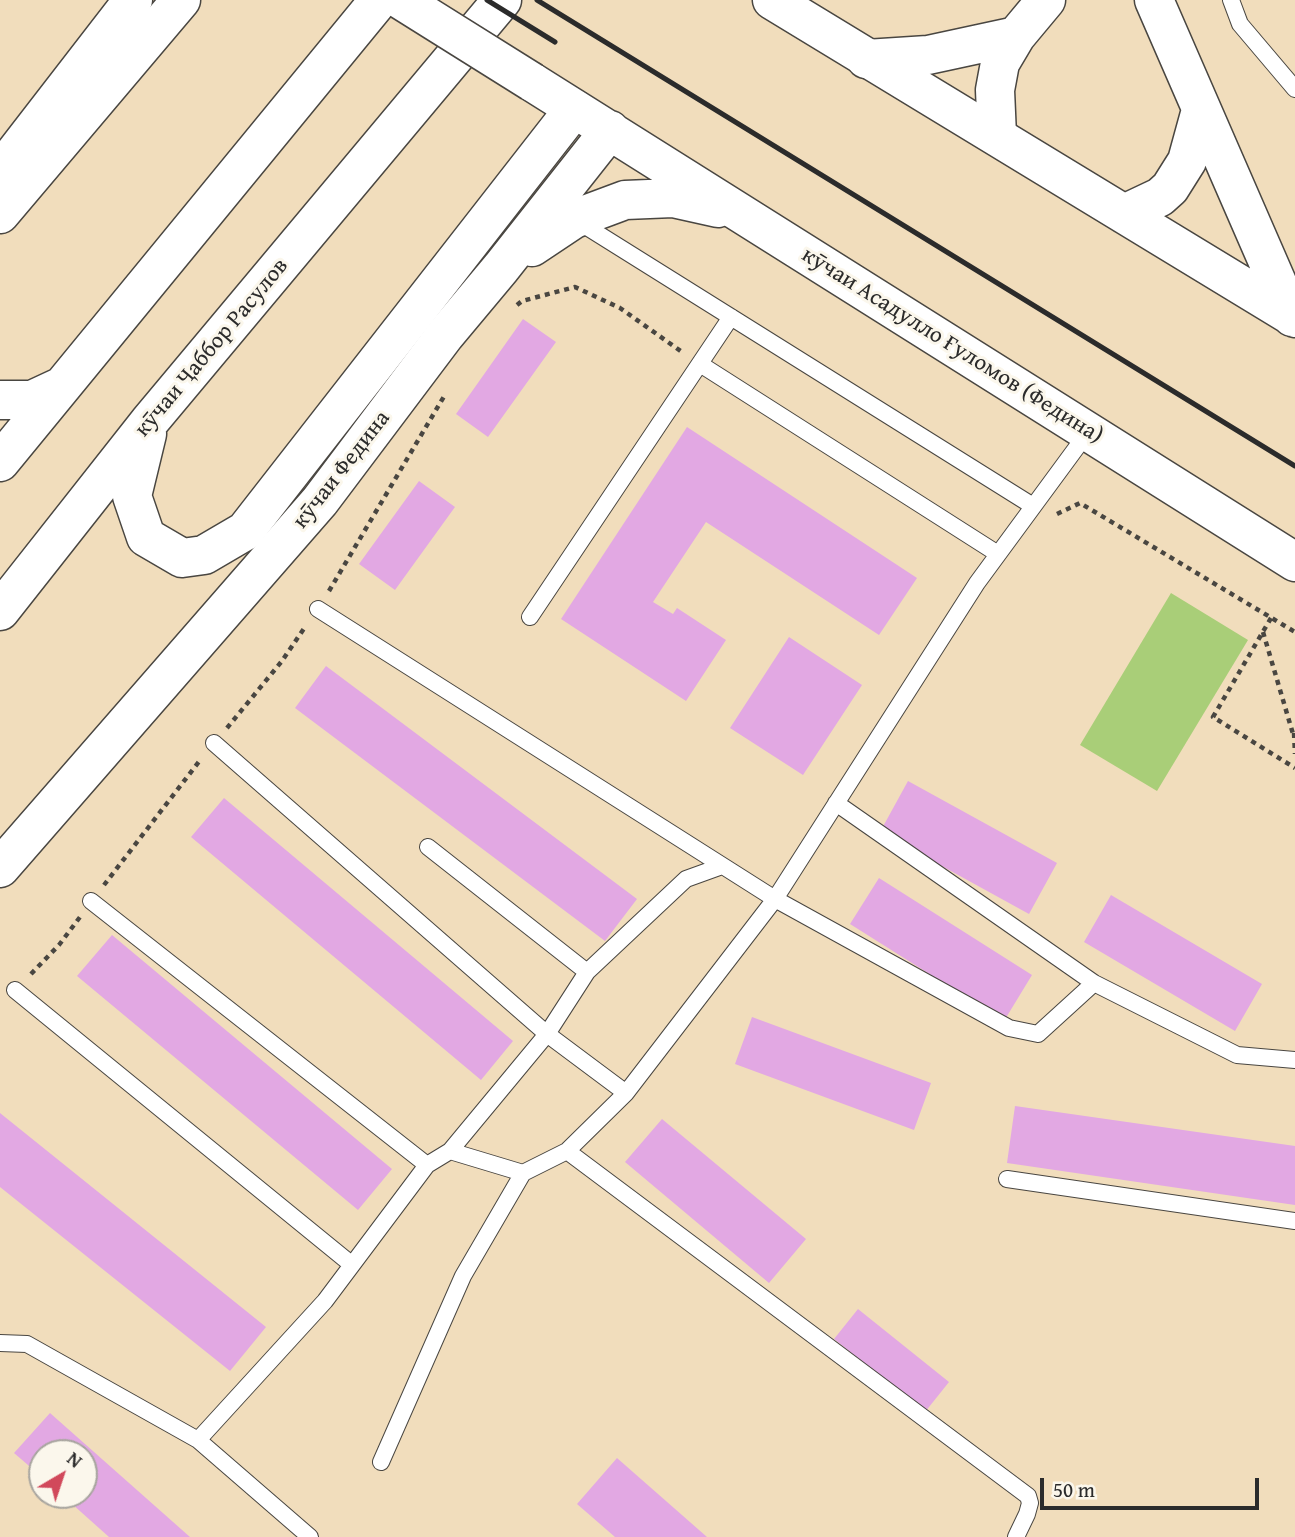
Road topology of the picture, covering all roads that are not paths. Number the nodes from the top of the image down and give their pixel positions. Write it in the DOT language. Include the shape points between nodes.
graph roads {
  1 [pos="133,0"];
  2 [pos="181,0"];
  3 [pos="379,0"];
  4 [pos="401,0"];
  5 [pos="502,0"];
  6 [pos="772,0"];
  7 [pos="1046,0"];
  8 [pos="1154,0"];
  9 [pos="1231,0"];
  10 [pos="1016,36"];
  11 [pos="866,59"];
  12 [pos="1295,89"];
  13 [pos="574,109"];
  14 [pos="1201,110"];
  15 [pos="610,130"];
  16 [pos="997,136"];
  17 [pos="0,172"];
  18 [pos="737,212"];
  19 [pos="0,214"];
  20 [pos="1124,214"];
  21 [pos="574,219"];
  22 [pos="501,268"];
  23 [pos="731,317"];
  24 [pos="1294,317"];
  25 [pos="699,364"];
  26 [pos="60,387"];
  27 [pos="0,400"];
  28 [pos="149,422"];
  29 [pos="1088,432"];
  30 [pos="0,462"];
  31 [pos="1034,506"];
  32 [pos="998,554"];
  33 [pos="1295,562"];
  34 [pos="318,609"];
  35 [pos="0,611"];
  36 [pos="530,617"];
  37 [pos="214,743"];
  38 [pos="836,803"];
  39 [pos="428,847"];
  40 [pos="722,866"];
  41 [pos="0,868"];
  42 [pos="775,899"];
  43 [pos="91,901"];
  44 [pos="587,972"];
  45 [pos="1094,983"];
  46 [pos="15,990"];
  47 [pos="547,1034"];
  48 [pos="1295,1060"];
  49 [pos="626,1093"];
  50 [pos="450,1151"];
  51 [pos="567,1151"];
  52 [pos="426,1165"];
  53 [pos="523,1173"];
  54 [pos="1007,1179"];
  55 [pos="1295,1221"];
  56 [pos="351,1264"];
  57 [pos="0,1343"];
  58 [pos="198,1440"];
  59 [pos="381,1462"];
  60 [pos="310,1537"];
  61 [pos="1016,1537"];
  1 -- 17 [label="street"];
  2 -- 19 [label="street"];
  3 -- 26 [label="street"];
  4 -- 13 [label="street, bridge"];
  5 -- 28 [label="street, кӯчаи Ҷаббор Расулов"];
  6 -- 11 [label="street"];
  7 -- 10 [label="street"];
  8 -- 14 [label="street"];
  9 -- 12 [label="lane" via="1240,23"];
  10 -- 11 [label="street" via="928,55"];
  10 -- 16 [label="street" via="1000,64 995,90"];
  11 -- 16 [label="street"];
  13 -- 15 [label="street"];
  13 -- 28 [label="street" via="245,531 204,555 182,558 146,537 132,496"];
  14 -- 20 [label="street" via="1187,161 1170,188"];
  14 -- 24 [label="street"];
  15 -- 18 [label="street, кӯчаи Асадулло Ғуломов (Федина)"];
  15 -- 22 [label="street, кӯчаи Федина"];
  16 -- 20 [label="street"];
  18 -- 21 [label="street" via="673,198 625,200"];
  18 -- 29 [label="street, кӯчаи Асадулло Ғуломов (Федина)"];
  20 -- 24 [label="street"];
  21 -- 22 [label="street"];
  21 -- 23 [label="lane"];
  22 -- 41 [label="street, кӯчаи Федина" via="320,501"];
  23 -- 25 [label="lane"];
  23 -- 31 [label="lane"];
  25 -- 32 [label="lane"];
  25 -- 36 [label="lane"];
  26 -- 27 [label="street" via="32,400"];
  26 -- 30 [label="street"];
  28 -- 35 [label="street, кӯчаи Ҷаббор Расулов"];
  29 -- 31 [label="lane"];
  29 -- 33 [label="street, кӯчаи Асадулло Ғуломов (Федина)"];
  31 -- 32 [label="lane"];
  32 -- 38 [label="lane"];
  34 -- 40 [label="lane"];
  37 -- 47 [label="lane"];
  38 -- 42 [label="lane"];
  38 -- 45 [label="lane"];
  39 -- 44 [label="lane"];
  40 -- 42 [label="lane"];
  40 -- 44 [label="lane" via="686,879"];
  42 -- 45 [label="lane" via="1009,1028 1038,1034"];
  42 -- 49 [label="lane"];
  43 -- 52 [label="lane"];
  44 -- 47 [label="lane"];
  45 -- 48 [label="lane" via="1237,1055"];
  46 -- 56 [label="lane"];
  47 -- 49 [label="lane"];
  47 -- 50 [label="lane"];
  49 -- 51 [label="lane"];
  50 -- 52 [label="lane"];
  50 -- 53 [label="lane"];
  51 -- 53 [label="lane"];
  51 -- 61 [label="lane" via="1028,1496 1027,1514"];
  52 -- 56 [label="lane"];
  53 -- 59 [label="lane" via="463,1276"];
  54 -- 55 [label="lane"];
  56 -- 58 [label="lane" via="325,1301"];
  57 -- 58 [label="lane" via="27,1344"];
  58 -- 60 [label="lane"];
}
